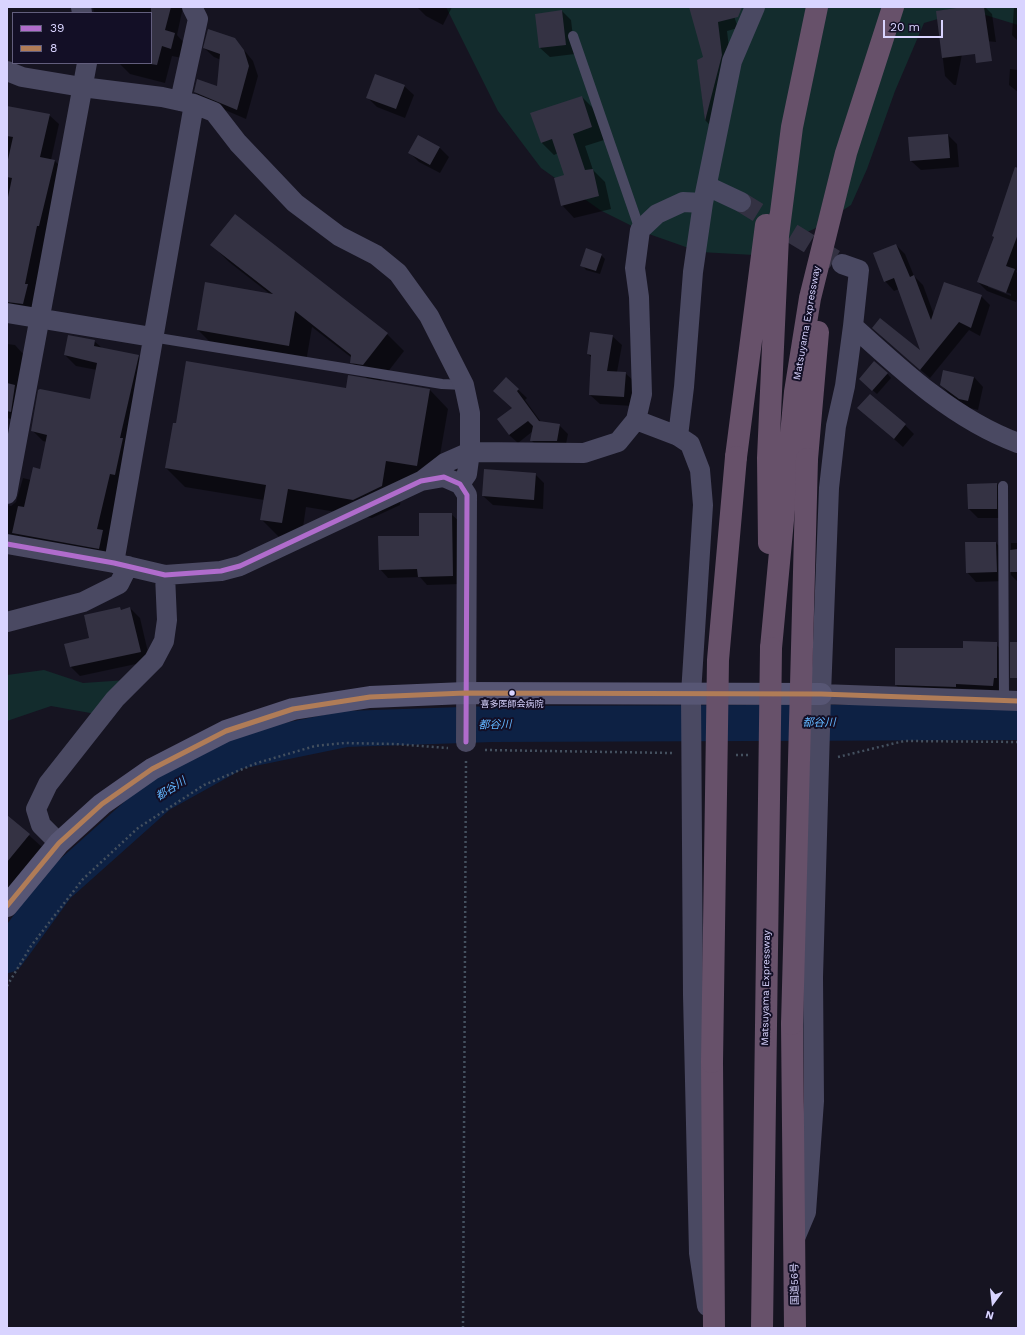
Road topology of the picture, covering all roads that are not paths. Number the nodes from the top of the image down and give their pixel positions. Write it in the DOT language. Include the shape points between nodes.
graph roads {
  1 [pos="192,7"];
  2 [pos="756,7"];
  3 [pos="817,7"];
  4 [pos="893,7"];
  5 [pos="573,36"];
  6 [pos="87,64"];
  7 [pos="7,71"];
  8 [pos="82,87"];
  9 [pos="187,103"];
  10 [pos="792,127"];
  11 [pos="705,195"];
  12 [pos="741,202"];
  13 [pos="640,230"];
  14 [pos="842,264"];
  15 [pos="7,313"];
  16 [pos="38,318"];
  17 [pos="854,326"];
  18 [pos="152,337"];
  19 [pos="464,384"];
  20 [pos="636,420"];
  21 [pos="678,436"];
  22 [pos="1018,443"];
  23 [pos="470,452"];
  24 [pos="798,460"];
  25 [pos="421,481"];
  26 [pos="460,484"];
  27 [pos="1003,486"];
  28 [pos="7,494"];
  29 [pos="7,544"];
  30 [pos="121,565"];
  31 [pos="165,575"];
  32 [pos="7,622"];
  33 [pos="771,648"];
  34 [pos="691,694"];
  35 [pos="821,694"];
  36 [pos="465,700"];
  37 [pos="1011,701"];
  38 [pos="466,746"];
  39 [pos="59,843"];
  40 [pos="7,906"];
  41 [pos="794,1240"];
  42 [pos="714,1326"];
  43 [pos="762,1328"];
  44 [pos="795,1328"];
  1 -- 9 [label="street" via="198,20"];
  2 -- 11 [label="street" via="732,61"];
  3 -- 10 [label="highway, Matsuyama Expressway"];
  4 -- 24 [label="highway" via="870,74 832,206 817,341"];
  5 -- 13 [label="lane"];
  6 -- 8 [label="street"];
  7 -- 8 [label="street" via="22,77"];
  8 -- 9 [label="street" via="162,97"];
  8 -- 16 [label="street"];
  9 -- 18 [label="street"];
  9 -- 19 [label="street" via="214,112 238,143 295,203 338,236 376,255 398,273 429,316"];
  10 -- 33 [label="highway, Matsuyama Expressway" via="778,236 768,458"];
  10 -- 42 [label="highway, bridge" via="766,217 736,457 718,660 712,1062"];
  11 -- 12 [label="street"];
  11 -- 13 [label="street" via="657,214"];
  11 -- 21 [label="street" via="693,272"];
  13 -- 20 [label="street" via="634,268 639,297 642,394"];
  14 -- 17 [label="street" via="859,270"];
  15 -- 16 [label="street"];
  16 -- 18 [label="street"];
  16 -- 28 [label="street"];
  17 -- 22 [label="street" via="918,383 948,405 1000,436"];
  17 -- 35 [label="street" via="836,426 829,488"];
  18 -- 19 [label="lane" via="442,384"];
  18 -- 30 [label="street"];
  19 -- 23 [label="street" via="470,413"];
  20 -- 21 [label="street"];
  20 -- 23 [label="street" via="618,442 584,453"];
  21 -- 34 [label="street" via="690,444 700,470 703,506"];
  23 -- 25 [label="street" via="445,463"];
  23 -- 26 [label="street" via="467,474"];
  24 -- 33 [label="highway, Matsuyama Expressway"];
  24 -- 41 [label="highway, 国道56号, bridge" via="792,1024"];
  25 -- 26 [label="street" via="444,478"];
  25 -- 31 [label="street" via="240,566 221,571"];
  26 -- 36 [label="street" via="467,495"];
  27 -- 37 [label="lane"];
  29 -- 30 [label="street"];
  30 -- 31 [label="street"];
  30 -- 32 [label="street" via="119,584 83,602"];
  31 -- 39 [label="street" via="167,620 164,641 154,660 115,699 48,784 36,809 41,825"];
  33 -- 43 [label="highway, Matsuyama Expressway, bridge"];
  34 -- 35 [label="street"];
  34 -- 36 [label="street"];
  34 -- 42 [label="street" via="693,995 699,1253 705,1300"];
  35 -- 37 [label="street"];
  35 -- 41 [label="street" via="813,977 814,1101 806,1212"];
  36 -- 38 [label="street"];
  36 -- 39 [label="street" via="370,697 293,709 226,731 152,769 102,804"];
  39 -- 40 [label="street"];
  41 -- 44 [label="highway, 国道56号"];
}
